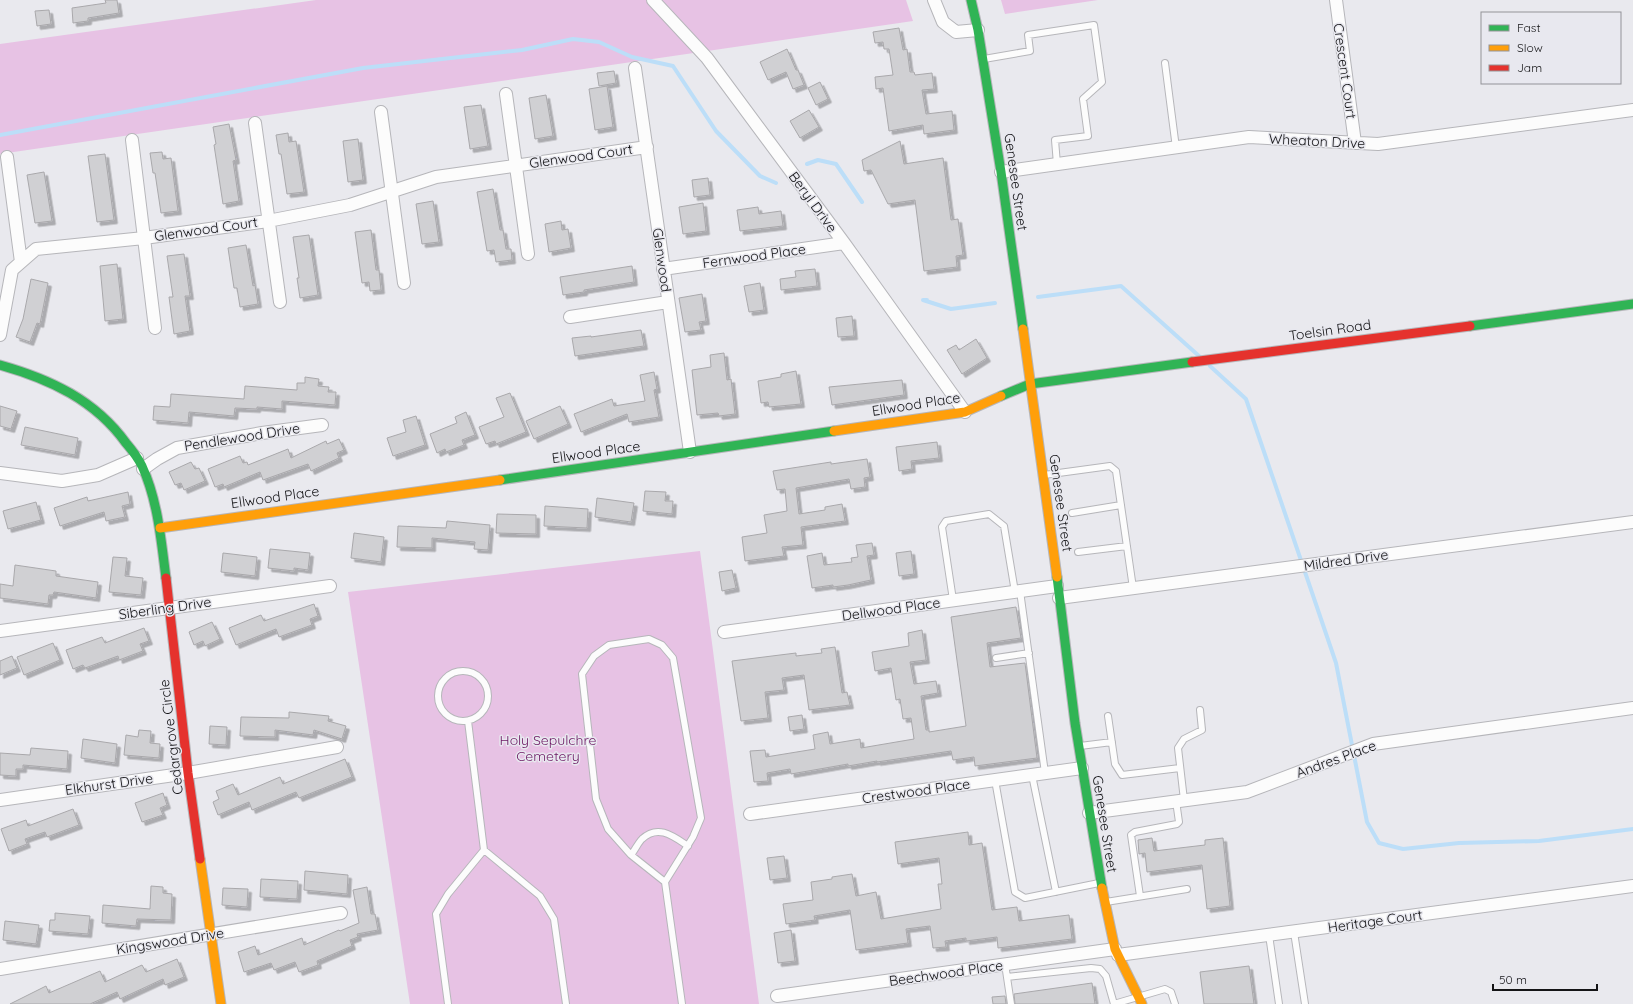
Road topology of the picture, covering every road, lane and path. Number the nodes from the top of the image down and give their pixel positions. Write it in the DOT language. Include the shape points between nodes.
graph roads {
  1 [pos="653,0"];
  2 [pos="934,0"];
  3 [pos="971,0"];
  4 [pos="1336,0"];
  5 [pos="978,30"];
  6 [pos="983,59"];
  7 [pos="1165,63"];
  8 [pos="635,68"];
  9 [pos="506,94"];
  10 [pos="1633,110"];
  11 [pos="380,112"];
  12 [pos="254,123"];
  13 [pos="132,140"];
  14 [pos="1355,143"];
  15 [pos="647,147"];
  16 [pos="1176,148"];
  17 [pos="8,157"];
  18 [pos="1057,164"];
  19 [pos="516,166"];
  20 [pos="1001,172"];
  21 [pos="391,192"];
  22 [pos="268,221"];
  23 [pos="144,238"];
  24 [pos="844,243"];
  25 [pos="528,254"];
  26 [pos="21,262"];
  27 [pos="663,269"];
  28 [pos="404,283"];
  29 [pos="280,302"];
  30 [pos="668,302"];
  31 [pos="1633,304"];
  32 [pos="570,317"];
  33 [pos="155,328"];
  34 [pos="0,335"];
  35 [pos="0,365"];
  36 [pos="1030,384"];
  37 [pos="965,412"];
  38 [pos="322,425"];
  39 [pos="690,452"];
  40 [pos="140,463"];
  41 [pos="0,473"];
  42 [pos="1043,475"];
  43 [pos="1121,505"];
  44 [pos="1072,512"];
  45 [pos="1633,522"];
  46 [pos="160,528"];
  47 [pos="1127,546"];
  48 [pos="1078,552"];
  49 [pos="330,586"];
  50 [pos="1057,586"];
  51 [pos="1133,588"];
  52 [pos="1017,591"];
  53 [pos="1059,598"];
  54 [pos="953,600"];
  55 [pos="170,608"];
  56 [pos="0,630"];
  57 [pos="724,632"];
  58 [pos="1029,653"];
  59 [pos="996,658"];
  60 [pos="1633,708"];
  61 [pos="1200,710"];
  62 [pos="1108,716"];
  63 [pos="468,721"];
  64 [pos="1112,742"];
  65 [pos="1078,746"];
  66 [pos="337,747"];
  67 [pos="1082,768"];
  68 [pos="1180,768"];
  69 [pos="188,773"];
  70 [pos="1045,773"];
  71 [pos="1032,775"];
  72 [pos="995,780"];
  73 [pos="0,800"];
  74 [pos="1180,801"];
  75 [pos="1089,813"];
  76 [pos="750,814"];
  77 [pos="688,846"];
  78 [pos="484,850"];
  79 [pos="631,855"];
  80 [pos="665,882"];
  81 [pos="1101,883"];
  82 [pos="1633,886"];
  83 [pos="1187,889"];
  84 [pos="1056,892"];
  85 [pos="1140,896"];
  86 [pos="1104,902"];
  87 [pos="341,913"];
  88 [pos="1294,932"];
  89 [pos="210,934"];
  90 [pos="1269,935"];
  91 [pos="1116,952"];
  92 [pos="1006,964"];
  93 [pos="0,969"];
  94 [pos="1007,977"];
  95 [pos="777,996"];
  96 [pos="1141,1001"];
  97 [pos="221,1004"];
  98 [pos="448,1004"];
  99 [pos="566,1004"];
  100 [pos="682,1004"];
  101 [pos="1011,1004"];
  102 [pos="1114,1004"];
  103 [pos="1175,1004"];
  104 [pos="1278,1004"];
  105 [pos="1305,1004"];
  1 -- 24 [label="street, Beryl Drive" via="707,58"];
  2 -- 5 [label="street" via="943,22 956,32"];
  3 -- 5 [label="street, Genesee Street"];
  4 -- 14 [label="street, Crescent Court"];
  5 -- 6 [label="street, Genesee Street"];
  6 -- 18 [label="lane" via="1030,51 1028,35 1094,25 1102,82 1083,99 1088,136 1055,140"];
  6 -- 20 [label="street, Genesee Street"];
  7 -- 16 [label="lane"];
  8 -- 15 [label="street, Glenwood"];
  9 -- 19 [label="street, Glenwood Court"];
  10 -- 14 [label="street, Wheaton Drive" via="1378,144"];
  11 -- 21 [label="street"];
  12 -- 22 [label="street, Glenwood Court"];
  13 -- 23 [label="street, Glenwood Court"];
  14 -- 16 [label="street, Wheaton Drive" via="1249,138"];
  15 -- 19 [label="street, Glenwood Court"];
  15 -- 27 [label="street, Glenwood"];
  16 -- 18 [label="street, Wheaton Drive"];
  17 -- 26 [label="street"];
  18 -- 20 [label="street, Wheaton Drive"];
  19 -- 21 [label="street, Glenwood Court" via="436,177"];
  19 -- 25 [label="street, Glenwood Court"];
  20 -- 36 [label="street, Genesee Street"];
  21 -- 22 [label="street, Glenwood Court" via="350,204"];
  21 -- 28 [label="street"];
  22 -- 23 [label="street, Glenwood Court"];
  22 -- 29 [label="street, Glenwood Court"];
  23 -- 26 [label="street, Glenwood Court" via="36,249"];
  23 -- 33 [label="street, Glenwood Court"];
  24 -- 27 [label="street, Fernwood Place"];
  24 -- 37 [label="street, Beryl Drive"];
  26 -- 34 [label="street, Glenwood Court" via="12,270"];
  27 -- 30 [label="street, Glenwood"];
  30 -- 32 [label="street"];
  30 -- 39 [label="street, Glenwood"];
  31 -- 36 [label="street, Toelsin Road"];
  35 -- 40 [label="street, Cedargrove Circle" via="49,380 95,408 125,440"];
  36 -- 37 [label="street, Ellwood Place"];
  36 -- 42 [label="street, Genesee Street"];
  37 -- 39 [label="street, Ellwood Place"];
  38 -- 40 [label="street, Pendlewood Drive" via="177,448 157,459"];
  39 -- 46 [label="street, Ellwood Place"];
  40 -- 41 [label="street, Pendlewood Drive" via="98,475 62,480"];
  40 -- 46 [label="street, Cedargrove Circle" via="156,508"];
  42 -- 43 [label="lane" via="1110,466 1116,471"];
  42 -- 50 [label="street, Genesee Street"];
  43 -- 44 [label="lane"];
  43 -- 47 [label="lane"];
  45 -- 51 [label="street, Mildred Drive"];
  46 -- 55 [label="street, Cedargrove Circle"];
  47 -- 48 [label="lane"];
  47 -- 51 [label="lane"];
  49 -- 55 [label="street, Siberling Drive"];
  50 -- 52 [label="street, Dellwood Place"];
  50 -- 53 [label="street, Genesee Street"];
  51 -- 53 [label="street, Mildred Drive"];
  52 -- 54 [label="street, Dellwood Place"];
  52 -- 54 [label="lane" via="1004,526 989,514 946,520 942,527"];
  52 -- 58 [label="lane"];
  53 -- 65 [label="street, Genesee Street"];
  54 -- 57 [label="street, Dellwood Place"];
  55 -- 56 [label="street, Siberling Drive"];
  55 -- 69 [label="street, Cedargrove Circle"];
  58 -- 59 [label="lane"];
  58 -- 70 [label="lane"];
  60 -- 74 [label="street, Andres Place" via="1373,744 1247,792"];
  61 -- 68 [label="lane" via="1202,730 1184,739 1178,748"];
  62 -- 64 [label="lane"];
  63 -- 63 [label="lane" via="459,721 448,716 440,707 438,700 441,682 447,675 458,670 468,670 480,676 488,691 484,711"];
  63 -- 78 [label="lane"];
  64 -- 65 [label="lane"];
  64 -- 68 [label="lane" via="1115,764 1122,775"];
  65 -- 67 [label="street, Genesee Street"];
  66 -- 69 [label="street, Elkhurst Drive"];
  67 -- 70 [label="street, Crestwood Place"];
  67 -- 75 [label="street, Genesee Street"];
  68 -- 74 [label="lane"];
  69 -- 73 [label="street, Elkhurst Drive"];
  69 -- 89 [label="street, Cedargrove Circle"];
  70 -- 71 [label="street, Crestwood Place"];
  71 -- 72 [label="street, Crestwood Place"];
  71 -- 84 [label="lane"];
  72 -- 76 [label="street, Crestwood Place"];
  72 -- 84 [label="lane" via="1015,892 1025,898"];
  74 -- 75 [label="street, Andres Place"];
  74 -- 85 [label="lane" via="1177,824 1130,835"];
  75 -- 81 [label="street, Genesee Street"];
  77 -- 79 [label="lane" via="669,834 656,832 642,839"];
  77 -- 79 [label="lane" via="701,818 674,658 662,644 649,639 609,645 594,656 582,674 596,799 608,829"];
  77 -- 80 [label="lane"];
  78 -- 98 [label="lane" via="448,894 436,914"];
  78 -- 99 [label="lane" via="540,896 554,919"];
  79 -- 80 [label="lane"];
  80 -- 100 [label="lane"];
  81 -- 84 [label="lane"];
  81 -- 86 [label="street, Genesee Street"];
  82 -- 88 [label="street, Heritage Court"];
  83 -- 85 [label="lane"];
  85 -- 86 [label="lane"];
  86 -- 91 [label="street, Genesee Street"];
  87 -- 89 [label="street, Kingswood Drive"];
  88 -- 90 [label="street, Heritage Court"];
  88 -- 105 [label="lane"];
  89 -- 93 [label="street, Kingswood Drive"];
  89 -- 97 [label="street, Cedargrove Circle"];
  90 -- 91 [label="street, Heritage Court"];
  90 -- 104 [label="lane"];
  91 -- 92 [label="street, Beechwood Place"];
  91 -- 96 [label="street, Genesee Street"];
  92 -- 94 [label="lane"];
  92 -- 95 [label="street, Beechwood Place"];
  94 -- 101 [label="lane"];
  94 -- 102 [label="lane" via="1100,969 1106,976"];
  96 -- 102 [label="lane"];
  96 -- 103 [label="lane" via="1164,989 1170,992"];
}
